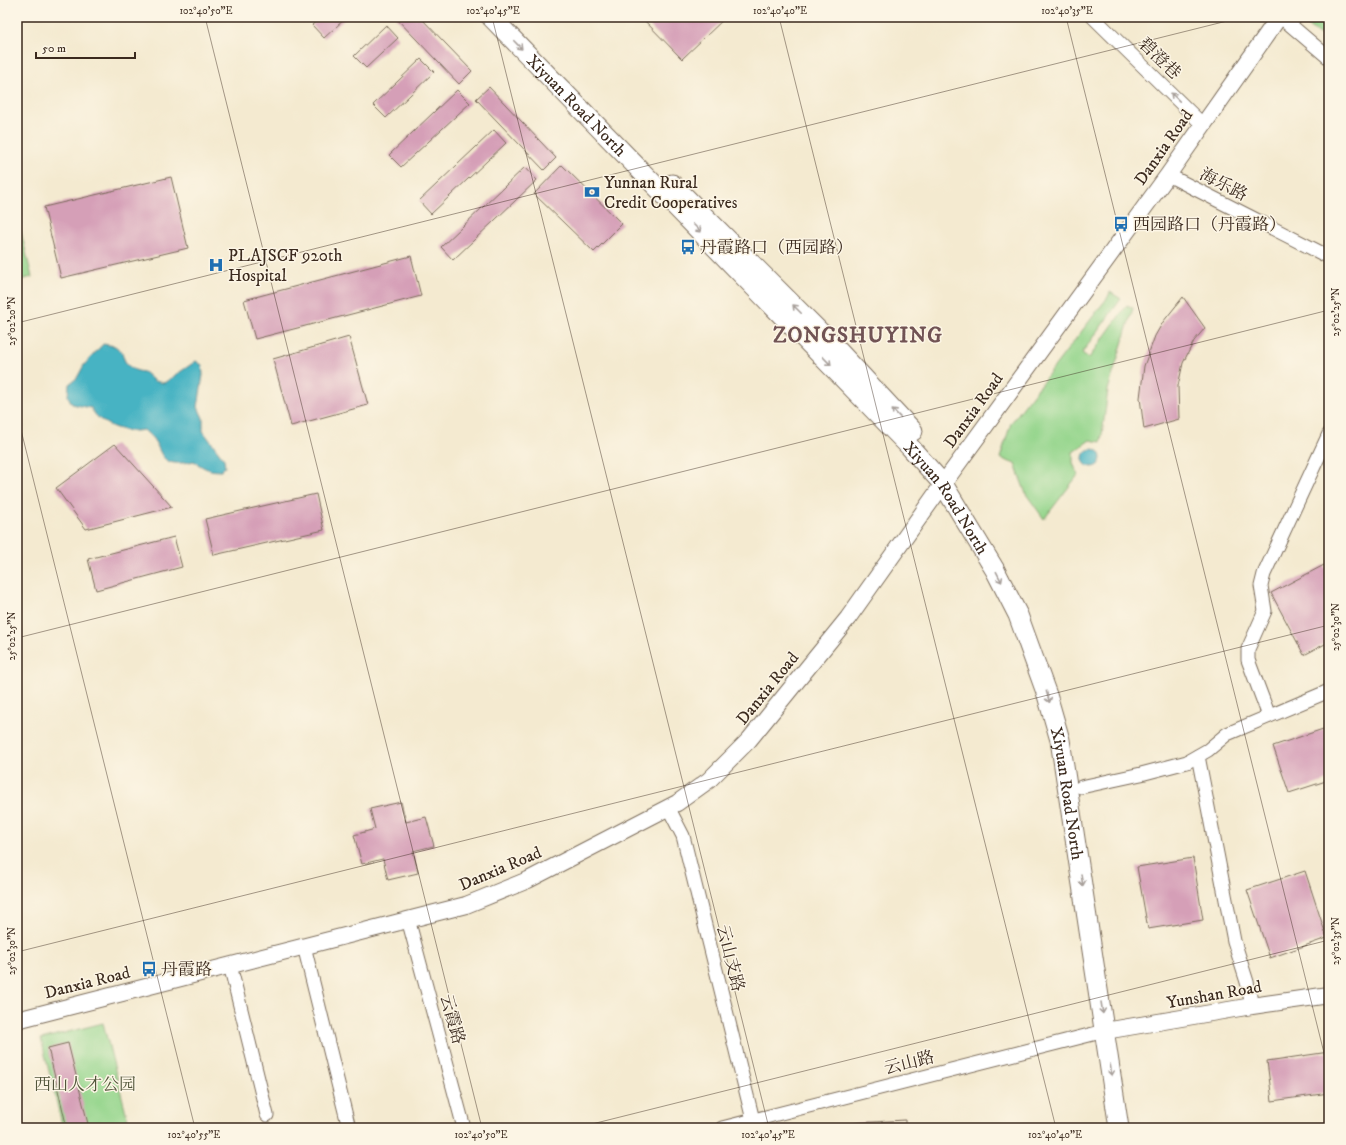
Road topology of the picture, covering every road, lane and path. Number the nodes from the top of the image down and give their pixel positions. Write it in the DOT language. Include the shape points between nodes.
graph roads {
  1 [pos="491,17"];
  2 [pos="509,17"];
  3 [pos="1093,17"];
  4 [pos="1280,17"];
  5 [pos="1329,58"];
  6 [pos="1203,125"];
  7 [pos="1168,175"];
  8 [pos="1329,257"];
  9 [pos="1329,434"];
  10 [pos="947,479"];
  11 [pos="1329,691"];
  12 [pos="1269,716"];
  13 [pos="1198,756"];
  14 [pos="1081,787"];
  15 [pos="668,807"];
  16 [pos="408,919"];
  17 [pos="304,946"];
  18 [pos="230,965"];
  19 [pos="1329,995"];
  20 [pos="1252,1006"];
  21 [pos="17,1020"];
  22 [pos="1111,1030"];
  23 [pos="267,1115"];
  24 [pos="754,1124"];
  25 [pos="349,1128"];
  26 [pos="464,1128"];
  27 [pos="722,1128"];
  28 [pos="1119,1128"];
  29 [pos="1132,1128"];
  1 -- 10 [label="main road, Xiyuan Road North, one-way"];
  10 -- 2 [label="main road, Xiyuan Road North, one-way" via="831,343"];
  6 -- 3 [label="street, 碧澄巷, one-way"];
  4 -- 5 [label="street"];
  4 -- 6 [label="street, Danxia Road"];
  6 -- 7 [label="street, Danxia Road"];
  7 -- 8 [label="street, 海乐路"];
  7 -- 10 [label="street, Danxia Road"];
  9 -- 12 [label="street" via="1260,586 1265,611 1248,649 1248,660"];
  10 -- 14 [label="main road, Xiyuan Road North" via="981,520 1030,609 1060,691"];
  10 -- 15 [label="street, Danxia Road" via="848,618 749,740 709,780"];
  10 -- 22 [label="main road, Xiyuan Road North, one-way" via="1018,615 1047,695 1060,740"];
  11 -- 12 [label="street"];
  12 -- 13 [label="street" via="1227,734"];
  13 -- 14 [label="street" via="1187,762"];
  13 -- 20 [label="street" via="1234,941"];
  14 -- 22 [label="main road, Xiyuan Road North"];
  15 -- 16 [label="street, Danxia Road" via="528,880 466,905"];
  15 -- 24 [label="street, 云山支路" via="683,836"];
  16 -- 17 [label="street, Danxia Road"];
  16 -- 26 [label="street, 云霞路"];
  17 -- 18 [label="street, Danxia Road"];
  17 -- 25 [label="street"];
  18 -- 21 [label="street, Danxia Road"];
  18 -- 23 [label="street"];
  19 -- 20 [label="street, Yunshan Road"];
  20 -- 22 [label="street, Yunshan Road"];
  22 -- 24 [label="street, 云山路"];
  22 -- 28 [label="main road, Xiyuan Road North, one-way"];
  22 -- 29 [label="main road, Xiyuan Road North"];
  24 -- 27 [label="street, 云山路"];
}
